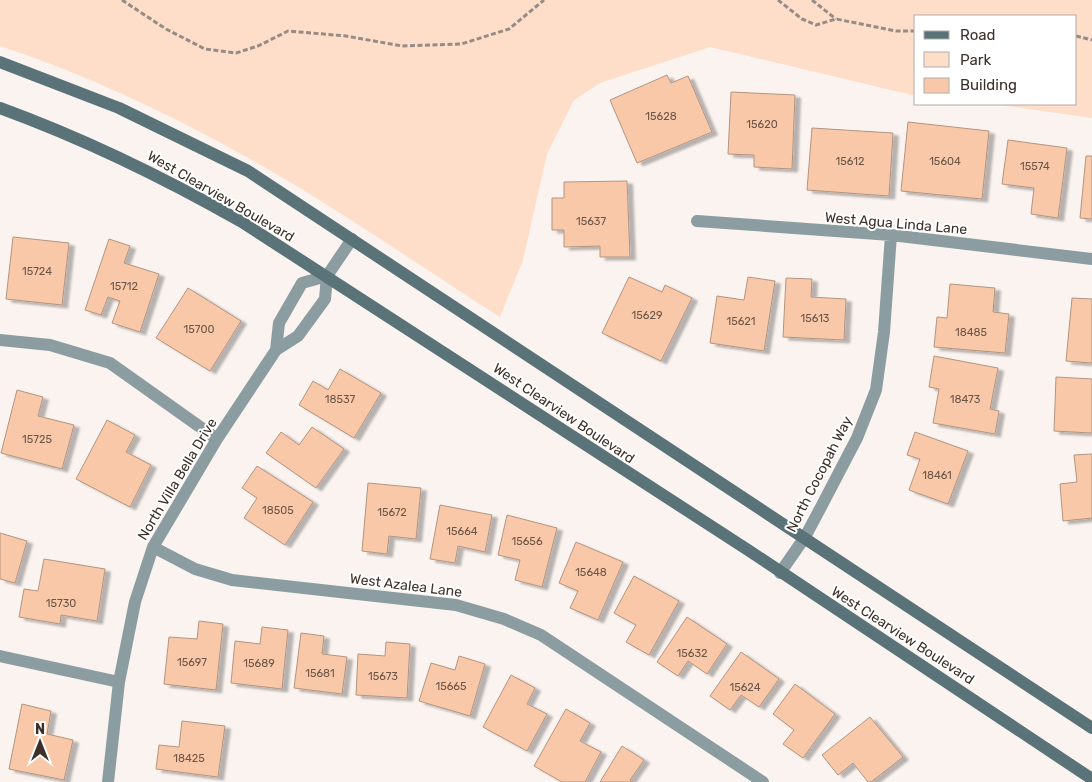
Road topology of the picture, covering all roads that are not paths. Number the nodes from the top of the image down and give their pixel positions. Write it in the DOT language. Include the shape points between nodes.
graph roads {
  1 [pos="0,62"];
  2 [pos="0,108"];
  3 [pos="697,221"];
  4 [pos="891,235"];
  5 [pos="352,240"];
  6 [pos="1092,259"];
  7 [pos="327,276"];
  8 [pos="0,340"];
  9 [pos="276,350"];
  10 [pos="217,439"];
  11 [pos="805,537"];
  12 [pos="153,547"];
  13 [pos="780,572"];
  14 [pos="0,656"];
  15 [pos="119,682"];
  16 [pos="1092,728"];
  17 [pos="1092,779"];
  18 [pos="108,782"];
  19 [pos="764,782"];
  1 -- 5 [label="street, West Clearview Boulevard" via="119,108 248,171"];
  2 -- 7 [label="street, West Clearview Boulevard" via="103,149 166,179"];
  3 -- 4 [label="street, West Agua Linda Lane"];
  4 -- 6 [label="street, West Agua Linda Lane"];
  4 -- 11 [label="street, North Cocopah Way" via="876,390 857,438"];
  5 -- 7 [label="street, North Villa Bella Drive"];
  5 -- 11 [label="street, West Clearview Boulevard"];
  7 -- 9 [label="street, North Villa Bella Drive" via="325,299 298,336"];
  7 -- 9 [label="street, North Villa Bella Drive" via="302,282 279,323"];
  7 -- 13 [label="street, West Clearview Boulevard"];
  8 -- 10 [label="street" via="50,345 110,363"];
  9 -- 10 [label="street, North Villa Bella Drive"];
  10 -- 12 [label="street, North Villa Bella Drive"];
  11 -- 13 [label="street, North Cocopah Way"];
  11 -- 16 [label="street, West Clearview Boulevard"];
  12 -- 15 [label="street, North Villa Bella Drive" via="135,602"];
  12 -- 19 [label="street, West Azalea Lane" via="195,569 232,580 456,605 504,619 540,635"];
  13 -- 17 [label="street, West Clearview Boulevard"];
  14 -- 15 [label="street"];
  15 -- 18 [label="street, North Villa Bella Drive"];
}
